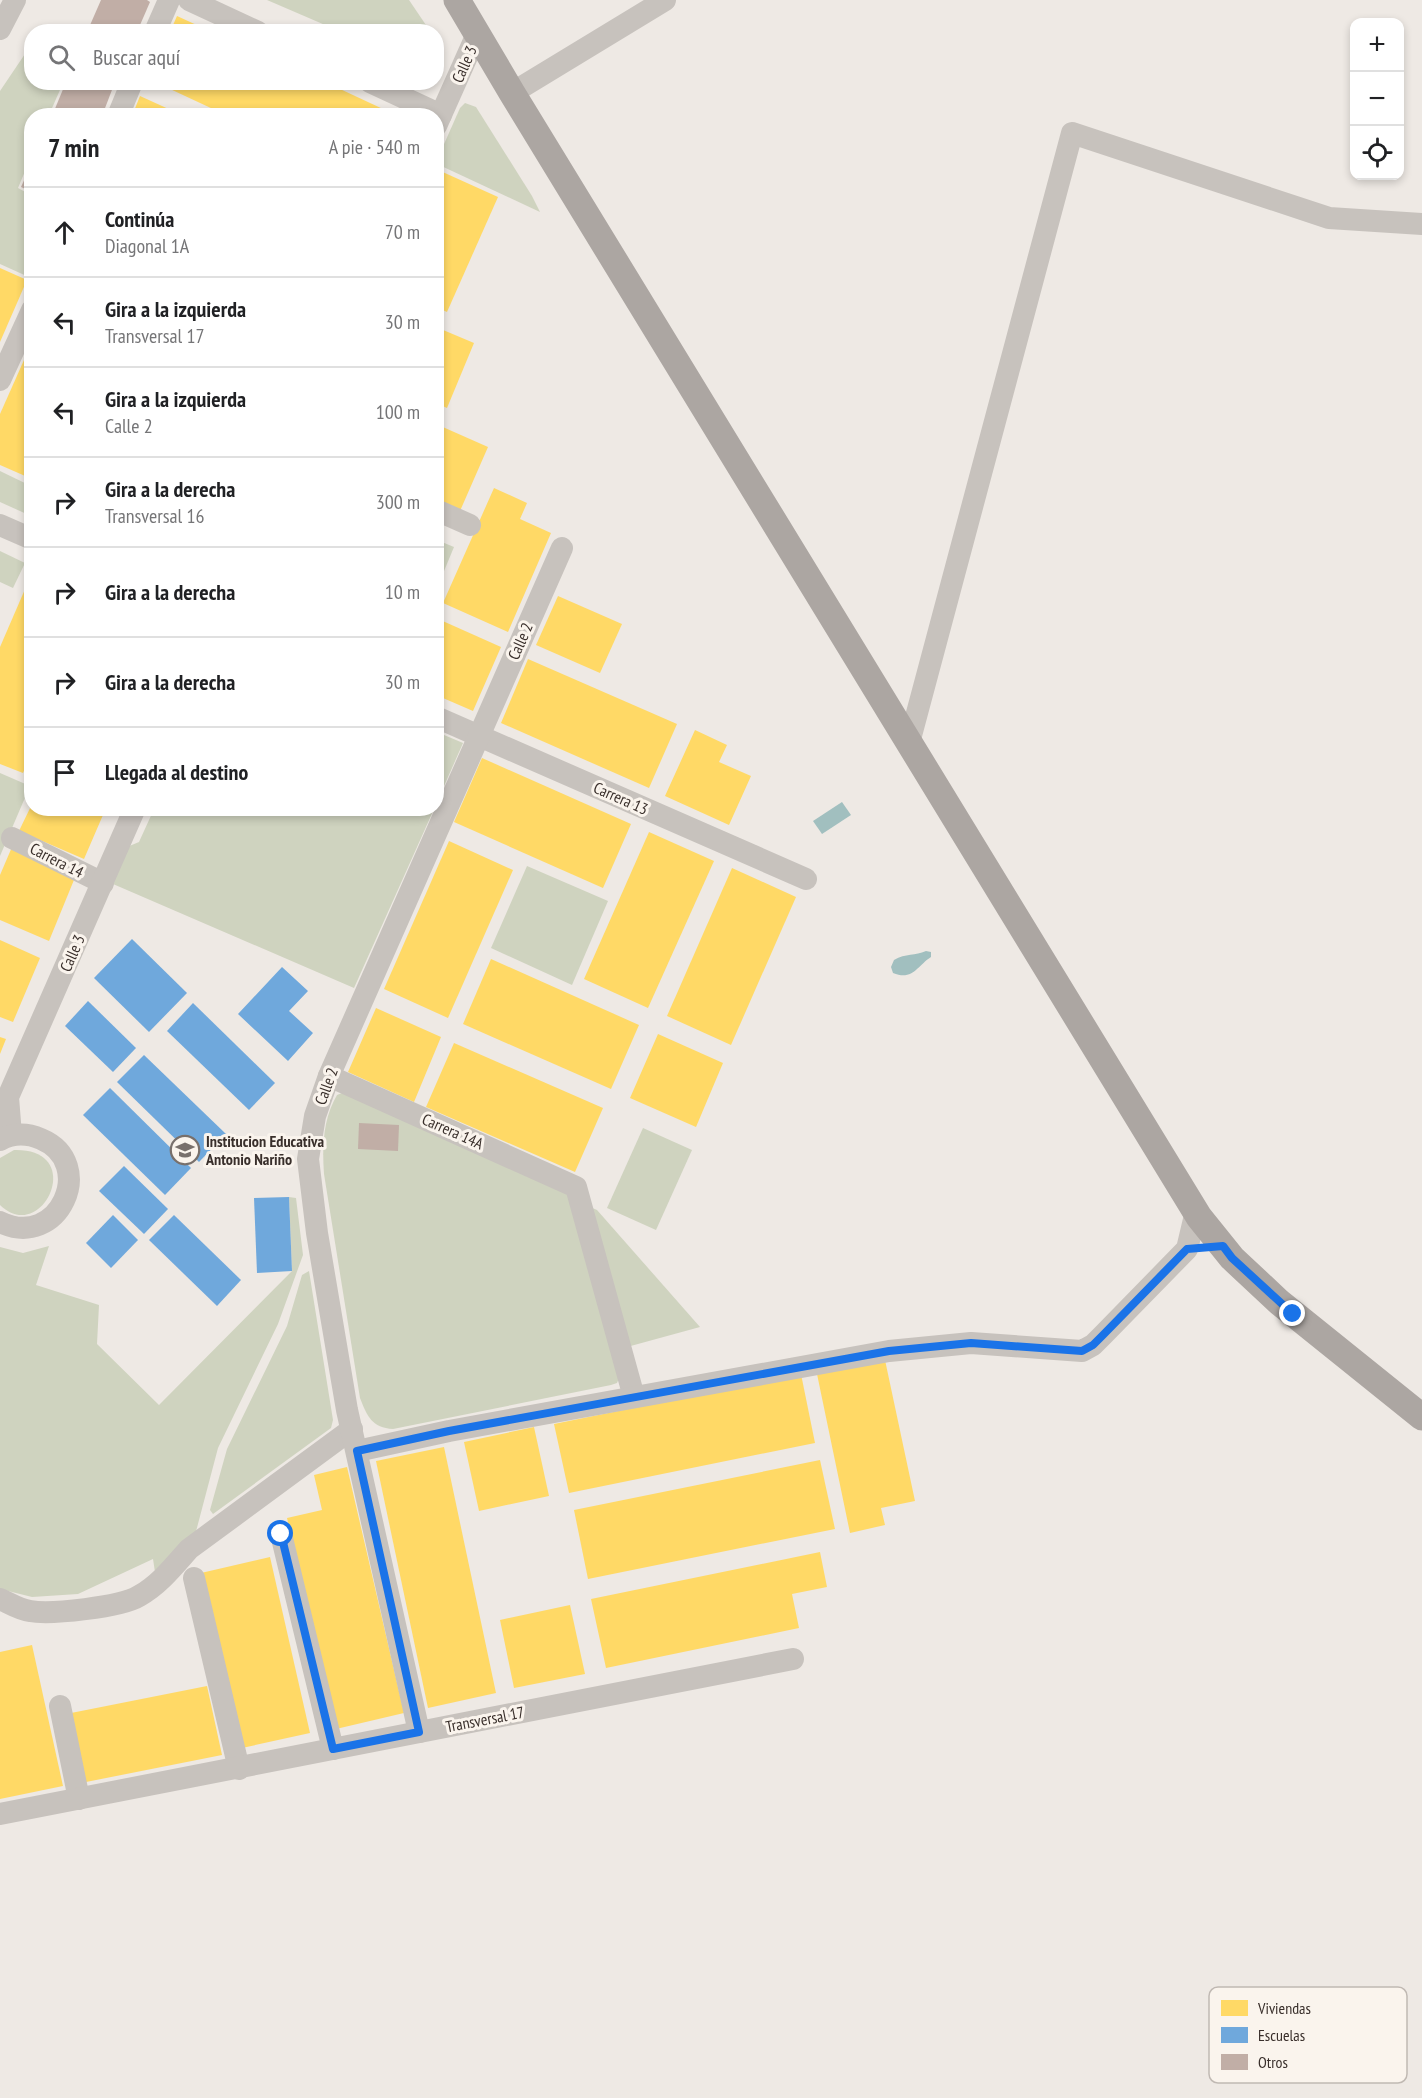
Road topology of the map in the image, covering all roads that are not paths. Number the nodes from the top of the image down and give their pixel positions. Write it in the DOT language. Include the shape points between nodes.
graph roads {
  1 [pos="169,0"];
  2 [pos="189,0"];
  3 [pos="457,0"];
  4 [pos="664,0"];
  5 [pos="13,1"];
  6 [pos="158,24"];
  7 [pos="241,24"];
  8 [pos="0,29"];
  9 [pos="477,34"];
  10 [pos="129,90"];
  11 [pos="384,90"];
  12 [pos="512,93"];
  13 [pos="121,108"];
  14 [pos="416,108"];
  15 [pos="444,110"];
  16 [pos="1422,224"];
  17 [pos="24,328"];
  18 [pos="0,380"];
  19 [pos="444,514"];
  20 [pos="0,525"];
  21 [pos="470,525"];
  22 [pos="24,536"];
  23 [pos="562,548"];
  24 [pos="444,721"];
  25 [pos="479,736"];
  26 [pos="909,743"];
  27 [pos="444,815"];
  28 [pos="131,816"];
  29 [pos="444,816"];
  30 [pos="12,838"];
  31 [pos="806,879"];
  32 [pos="102,883"];
  33 [pos="329,1076"];
  34 [pos="8,1137"];
  35 [pos="1196,1211"];
  36 [pos="0,1222"];
  37 [pos="1223,1246"];
  38 [pos="1187,1249"];
  39 [pos="634,1397"];
  40 [pos="1422,1417"];
  41 [pos="352,1429"];
  42 [pos="357,1451"];
  43 [pos="281,1534"];
  44 [pos="194,1578"];
  45 [pos="0,1599"];
  46 [pos="793,1659"];
  47 [pos="60,1706"];
  48 [pos="419,1732"];
  49 [pos="333,1749"];
  50 [pos="239,1768"];
  51 [pos="79,1799"];
  52 [pos="0,1814"];
  1 -- 6 [label="street"];
  2 -- 7 [label="street"];
  3 -- 9 [label="main road"];
  4 -- 12 [label="street"];
  5 -- 8 [label="street"];
  9 -- 12 [label="main road"];
  9 -- 15 [label="street, Calle 3"];
  10 -- 13 [label="street"];
  11 -- 14 [label="street"];
  12 -- 26 [label="main road"];
  16 -- 26 [label="street" via="1329,218 1072,133"];
  17 -- 18 [label="street"];
  19 -- 21 [label="street"];
  20 -- 22 [label="street"];
  23 -- 25 [label="street, Calle 2"];
  24 -- 25 [label="street, Carrera 13"];
  25 -- 27 [label="street, Calle 2"];
  25 -- 31 [label="street, Carrera 13"];
  26 -- 35 [label="main road"];
  28 -- 32 [label="street, Calle 3"];
  29 -- 33 [label="street, Calle 2"];
  30 -- 32 [label="street, Carrera 14"];
  32 -- 34 [label="street, Calle 3" via="8,1097"];
  33 -- 39 [label="street, Carrera 14A" via="576,1187"];
  33 -- 41 [label="street, Calle 2" via="315,1116 308,1160"];
  34 -- 36 [label="street" via="46,1141 60,1154 69,1179 66,1198 57,1213 42,1224 15,1228"];
  35 -- 37 [label="main road"];
  35 -- 38 [label="street"];
  37 -- 38 [label="street"];
  37 -- 40 [label="main road" via="1279,1302"];
  38 -- 39 [label="street" via="1093,1345 1082,1351 971,1343 889,1351"];
  39 -- 42 [label="street"];
  41 -- 42 [label="street, Calle 2"];
  41 -- 45 [label="street" via="189,1549 136,1598 52,1613 28,1611"];
  42 -- 48 [label="street, Calle 2"];
  43 -- 49 [label="street"];
  44 -- 50 [label="street"];
  46 -- 48 [label="street, Transversal 17"];
  47 -- 51 [label="street"];
  48 -- 49 [label="street, Transversal 17"];
  49 -- 50 [label="street, Transversal 17"];
  50 -- 51 [label="street, Transversal 17"];
  51 -- 52 [label="street, Transversal 17"];
}
